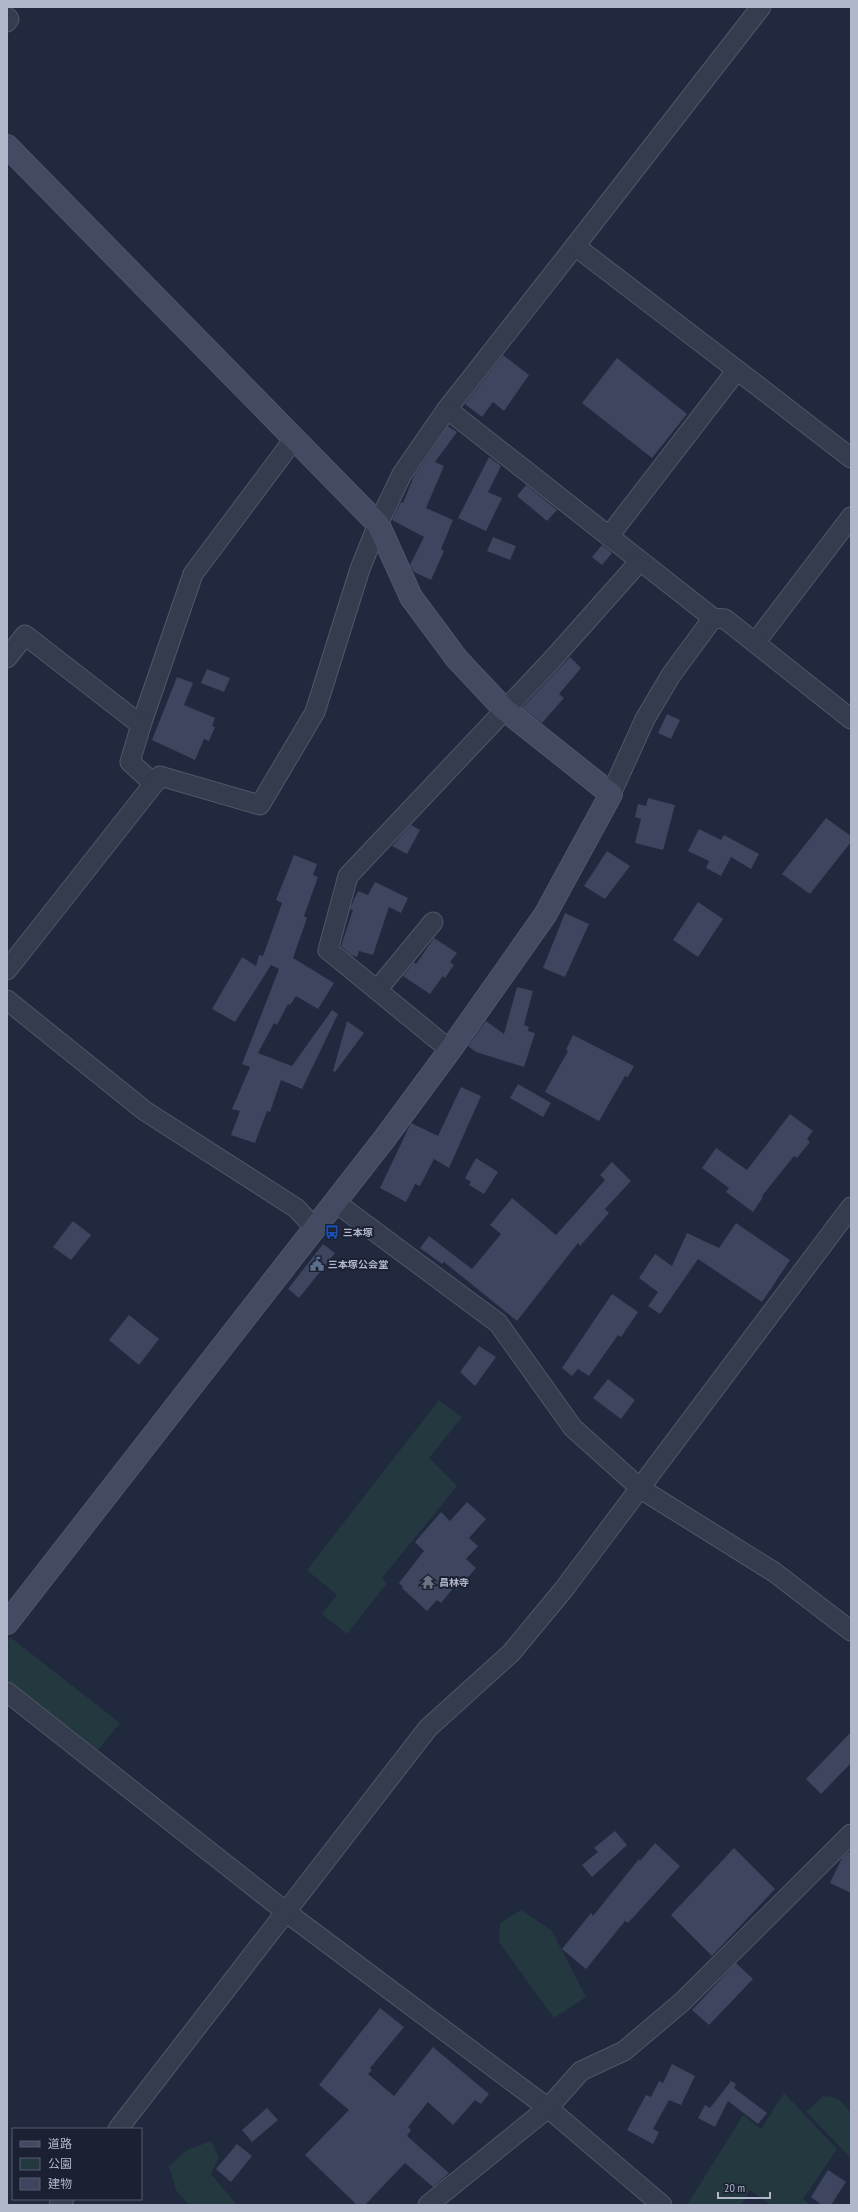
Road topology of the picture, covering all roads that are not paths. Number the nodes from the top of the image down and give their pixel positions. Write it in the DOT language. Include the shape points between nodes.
graph roads {
  1 [pos="761,7"];
  2 [pos="7,17"];
  3 [pos="7,22"];
  4 [pos="7,146"];
  5 [pos="575,246"];
  6 [pos="737,370"];
  7 [pos="447,408"];
  8 [pos="294,439"];
  9 [pos="851,458"];
  10 [pos="851,517"];
  11 [pos="378,524"];
  12 [pos="609,536"];
  13 [pos="640,560"];
  14 [pos="713,618"];
  15 [pos="755,643"];
  16 [pos="7,658"];
  17 [pos="504,709"];
  18 [pos="851,719"];
  19 [pos="141,725"];
  20 [pos="154,784"];
  21 [pos="611,794"];
  22 [pos="433,922"];
  23 [pos="7,970"];
  24 [pos="377,990"];
  25 [pos="7,1000"];
  26 [pos="450,1050"];
  27 [pos="335,1202"];
  28 [pos="851,1207"];
  29 [pos="315,1228"];
  30 [pos="641,1489"];
  31 [pos="7,1623"];
  32 [pos="851,1631"];
  33 [pos="7,1692"];
  34 [pos="851,1834"];
  35 [pos="286,1912"];
  36 [pos="548,2108"];
  37 [pos="119,2128"];
  38 [pos="428,2205"];
  39 [pos="662,2205"];
  1 -- 5 [label="street"];
  2 -- 3 [label="street" via="10,19"];
  4 -- 8 [label="street"];
  5 -- 6 [label="street"];
  5 -- 7 [label="street"];
  6 -- 9 [label="street"];
  6 -- 12 [label="street"];
  7 -- 11 [label="street" via="402,474"];
  7 -- 12 [label="street"];
  8 -- 11 [label="street"];
  8 -- 19 [label="street" via="193,574"];
  10 -- 15 [label="street"];
  11 -- 17 [label="street" via="411,597 457,659"];
  11 -- 20 [label="street" via="360,569 315,712 260,805 160,776"];
  12 -- 13 [label="street"];
  13 -- 14 [label="street"];
  13 -- 17 [label="street"];
  14 -- 15 [label="street" via="725,619"];
  14 -- 21 [label="street" via="671,676 645,719"];
  15 -- 18 [label="street"];
  16 -- 19 [label="street" via="25,635"];
  17 -- 21 [label="street"];
  17 -- 24 [label="street" via="348,876 328,950"];
  19 -- 20 [label="street" via="130,762"];
  20 -- 23 [label="street"];
  21 -- 26 [label="street" via="545,915"];
  22 -- 24 [label="street"];
  24 -- 26 [label="street"];
  25 -- 29 [label="street" via="145,1111 296,1208"];
  26 -- 27 [label="street"];
  27 -- 29 [label="street"];
  27 -- 30 [label="street" via="498,1324 573,1428"];
  28 -- 30 [label="street"];
  29 -- 31 [label="street"];
  30 -- 32 [label="street" via="774,1572"];
  30 -- 35 [label="street" via="511,1653 428,1728"];
  33 -- 35 [label="street"];
  34 -- 36 [label="street" via="682,2002 624,2051 581,2071"];
  35 -- 36 [label="street"];
  35 -- 37 [label="street"];
  36 -- 38 [label="street"];
  36 -- 39 [label="street"];
}
